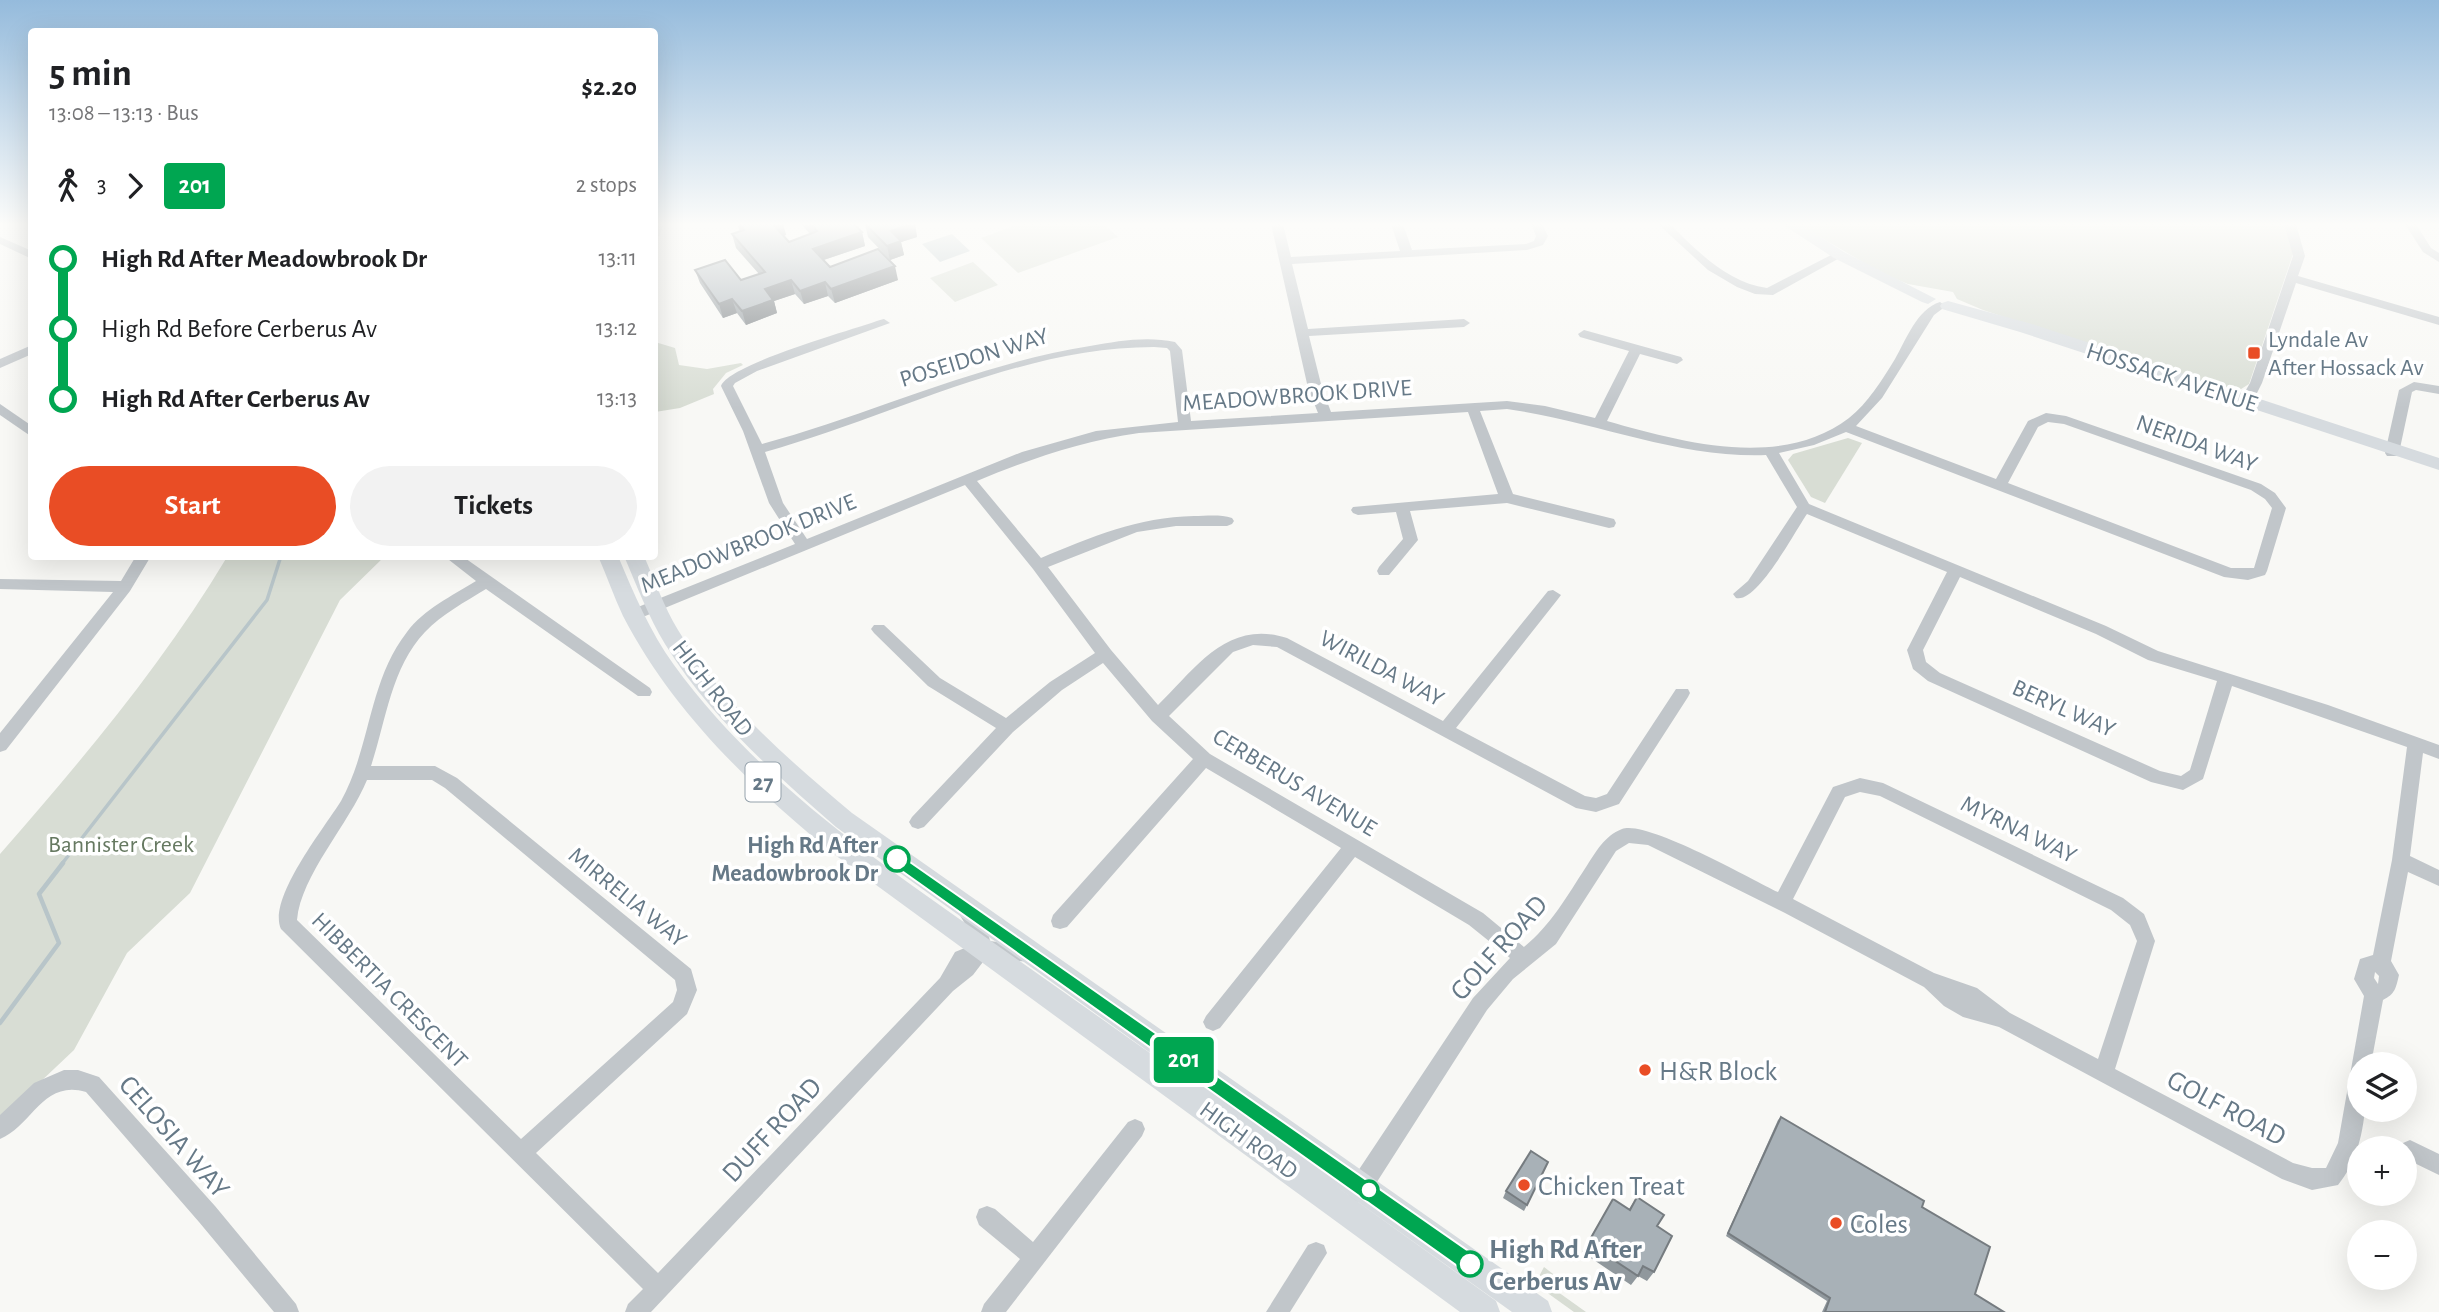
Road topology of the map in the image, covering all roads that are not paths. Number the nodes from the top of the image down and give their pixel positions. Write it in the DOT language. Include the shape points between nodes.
graph roads {
  1 [pos="1291,285"];
  2 [pos="1741,285"];
  3 [pos="1782,285"];
  4 [pos="1903,285"];
  5 [pos="2290,285"];
  6 [pos="2318,285"];
  7 [pos="1937,302"];
  8 [pos="2439,321"];
  9 [pos="884,323"];
  10 [pos="1464,323"];
  11 [pos="1303,333"];
  12 [pos="1584,334"];
  13 [pos="1637,348"];
  14 [pos="28,351"];
  15 [pos="1677,360"];
  16 [pos="0,364"];
  17 [pos="2439,390"];
  18 [pos="2246,402"];
  19 [pos="1472,406"];
  20 [pos="0,408"];
  21 [pos="1322,416"];
  22 [pos="1600,424"];
  23 [pos="1185,425"];
  24 [pos="1847,427"];
  25 [pos="28,430"];
  26 [pos="757,450"];
  27 [pos="1770,450"];
  28 [pos="2393,451"];
  29 [pos="2439,467"];
  30 [pos="967,478"];
  31 [pos="2000,485"];
  32 [pos="1507,498"];
  33 [pos="1804,507"];
  34 [pos="1402,508"];
  35 [pos="1358,510"];
  36 [pos="1227,522"];
  37 [pos="1609,523"];
  38 [pos="803,545"];
  39 [pos="142,560"];
  40 [pos="458,560"];
  41 [pos="611,560"];
  42 [pos="635,560"];
  43 [pos="1038,565"];
  44 [pos="1956,570"];
  45 [pos="1384,572"];
  46 [pos="487,581"];
  47 [pos="0,584"];
  48 [pos="125,587"];
  49 [pos="1741,594"];
  50 [pos="1553,595"];
  51 [pos="645,610"];
  52 [pos="879,629"];
  53 [pos="1105,654"];
  54 [pos="2226,679"];
  55 [pos="644,692"];
  56 [pos="1682,693"];
  57 [pos="1158,716"];
  58 [pos="1007,727"];
  59 [pos="1446,729"];
  60 [pos="2416,743"];
  61 [pos="0,745"];
  62 [pos="2439,752"];
  63 [pos="1204,759"];
  64 [pos="360,773"];
  65 [pos="918,822"];
  66 [pos="1353,846"];
  67 [pos="2400,860"];
  68 [pos="2439,878"];
  69 [pos="1782,902"];
  70 [pos="962,905"];
  71 [pos="1060,920"];
  72 [pos="982,949"];
  73 [pos="1032,954"];
  74 [pos="1524,959"];
  75 [pos="1213,1022"];
  76 [pos="2363,1052"];
  77 [pos="2104,1073"];
  78 [pos="2351,1122"];
  79 [pos="0,1129"];
  80 [pos="1135,1129"];
  81 [pos="520,1154"];
  82 [pos="2417,1154"];
  83 [pos="2439,1165"];
  84 [pos="1362,1185"];
  85 [pos="1345,1210"];
  86 [pos="988,1217"];
  87 [pos="1316,1253"];
  88 [pos="1034,1257"];
  89 [pos="658,1289"];
  90 [pos="288,1312"];
  91 [pos="636,1312"];
  92 [pos="992,1312"];
  93 [pos="1277,1312"];
  94 [pos="1485,1312"];
  95 [pos="1537,1312"];
  1 -- 11 [label="street"];
  2 -- 3 [label="street" via="1769,292"];
  4 -- 7 [label="main road, HOSSACK AVENUE"];
  5 -- 18 [label="street"];
  6 -- 8 [label="street"];
  7 -- 18 [label="main road, HOSSACK AVENUE"];
  7 -- 24 [label="street, MEADOWBROOK DRIVE" via="1876,398"];
  9 -- 26 [label="street" via="752,368 729,381 727,386"];
  10 -- 11 [label="street"];
  11 -- 21 [label="street" via="1314,400"];
  12 -- 13 [label="street"];
  13 -- 15 [label="street"];
  13 -- 22 [label="street"];
  14 -- 16 [label="street"];
  17 -- 28 [label="street" via="2414,386 2406,390"];
  18 -- 28 [label="main road, HOSSACK AVENUE"];
  19 -- 21 [label="street, MEADOWBROOK DRIVE"];
  19 -- 22 [label="street, MEADOWBROOK DRIVE" via="1530,407"];
  19 -- 32 [label="street"];
  20 -- 25 [label="street"];
  21 -- 23 [label="street, MEADOWBROOK DRIVE"];
  22 -- 27 [label="street, MEADOWBROOK DRIVE" via="1678,446"];
  23 -- 26 [label="street, POSEIDON WAY" via="1176,350 1149,342 1028,361 825,432"];
  23 -- 30 [label="street, MEADOWBROOK DRIVE" via="1086,438"];
  24 -- 27 [label="street, MEADOWBROOK DRIVE" via="1801,445"];
  24 -- 31 [label="street, NERIDA WAY"];
  26 -- 38 [label="street" via="776,503"];
  27 -- 33 [label="street"];
  28 -- 29 [label="main road, HOSSACK AVENUE"];
  30 -- 38 [label="street, MEADOWBROOK DRIVE"];
  30 -- 43 [label="street, CERBERUS AVENUE"];
  31 -- 31 [label="street, NERIDA WAY" via="2229,573 2248,575 2260,571 2279,508 2256,487 2046,417 2033,424"];
  32 -- 34 [label="street"];
  32 -- 37 [label="street"];
  33 -- 44 [label="street"];
  33 -- 49 [label="street" via="1753,584"];
  34 -- 35 [label="street"];
  34 -- 45 [label="street" via="1411,540"];
  36 -- 43 [label="street" via="1125,529"];
  38 -- 51 [label="street, MEADOWBROOK DRIVE"];
  39 -- 48 [label="street"];
  40 -- 46 [label="street"];
  41 -- 51 [label="main road, HIGH ROAD / 27"];
  42 -- 51 [label="main road, HIGH ROAD / 27"];
  43 -- 53 [label="street, CERBERUS AVENUE"];
  44 -- 54 [label="street" via="2101,630 2135,649"];
  44 -- 54 [label="street, BERYL WAY" via="1915,650 1919,665 1934,677 2157,777 2183,783 2197,774"];
  46 -- 55 [label="street"];
  46 -- 64 [label="street, HIBBERTIA CRESCENT" via="414,634 384,688"];
  47 -- 48 [label="street"];
  48 -- 61 [label="street"];
  50 -- 59 [label="street"];
  51 -- 70 [label="main road, HIGH ROAD / 27" via="671,636 742,729 783,769 844,820"];
  51 -- 72 [label="main road, HIGH ROAD / 27" via="672,679 718,738 825,836"];
  52 -- 58 [label="street" via="934,682"];
  53 -- 57 [label="street, CERBERUS AVENUE"];
  53 -- 58 [label="street" via="1056,686"];
  54 -- 60 [label="street"];
  56 -- 59 [label="street, WIRILDA WAY" via="1613,799 1596,805 1582,803"];
  57 -- 59 [label="street, WIRILDA WAY" via="1227,649 1237,642 1265,638 1281,642"];
  57 -- 63 [label="street, CERBERUS AVENUE"];
  58 -- 65 [label="street"];
  60 -- 62 [label="street"];
  60 -- 67 [label="street"];
  63 -- 66 [label="street, CERBERUS AVENUE"];
  63 -- 71 [label="street"];
  64 -- 81 [label="street, HIBBERTIA CRESCENT" via="350,799 290,903 288,923"];
  64 -- 81 [label="street, MIRRELIA WAY" via="435,773 684,975 687,990 680,1008"];
  66 -- 74 [label="street, CERBERUS AVENUE" via="1476,919"];
  66 -- 75 [label="street"];
  67 -- 68 [label="street"];
  67 -- 76 [label="street" via="2381,962 2389,975 2386,989 2374,995"];
  69 -- 74 [label="street, GOLF ROAD" via="1650,838 1626,835 1610,846 1549,938"];
  69 -- 77 [label="street, GOLF ROAD" via="1931,981 1970,1011 2003,1019"];
  69 -- 77 [label="street, MYRNA WAY" via="1839,792 1860,785 1883,790 2117,904 2137,920 2146,941"];
  70 -- 72 [label="street" via="975,922"];
  70 -- 73 [label="main road, HIGH ROAD / 27"];
  72 -- 73 [label="street"];
  72 -- 85 [label="main road, HIGH ROAD / 27"];
  72 -- 89 [label="street, DUFF ROAD" via="962,958 946,985"];
  73 -- 84 [label="main road, HIGH ROAD / 27"];
  74 -- 84 [label="street, GOLF ROAD" via="1480,1004"];
  77 -- 78 [label="street, GOLF ROAD" via="2312,1180 2331,1178 2339,1170"];
  79 -- 90 [label="street, CELOSIA WAY" via="50,1084 65,1078 92,1084"];
  80 -- 88 [label="street"];
  81 -- 89 [label="street, HIBBERTIA CRESCENT"];
  82 -- 83 [label="street"];
  84 -- 85 [label="street, GOLF ROAD"];
  84 -- 95 [label="main road, HIGH ROAD / 27"];
  85 -- 94 [label="main road, HIGH ROAD / 27"];
  86 -- 88 [label="street"];
  87 -- 93 [label="street"];
  88 -- 92 [label="street"];
  89 -- 91 [label="street, DUFF ROAD"];
}
